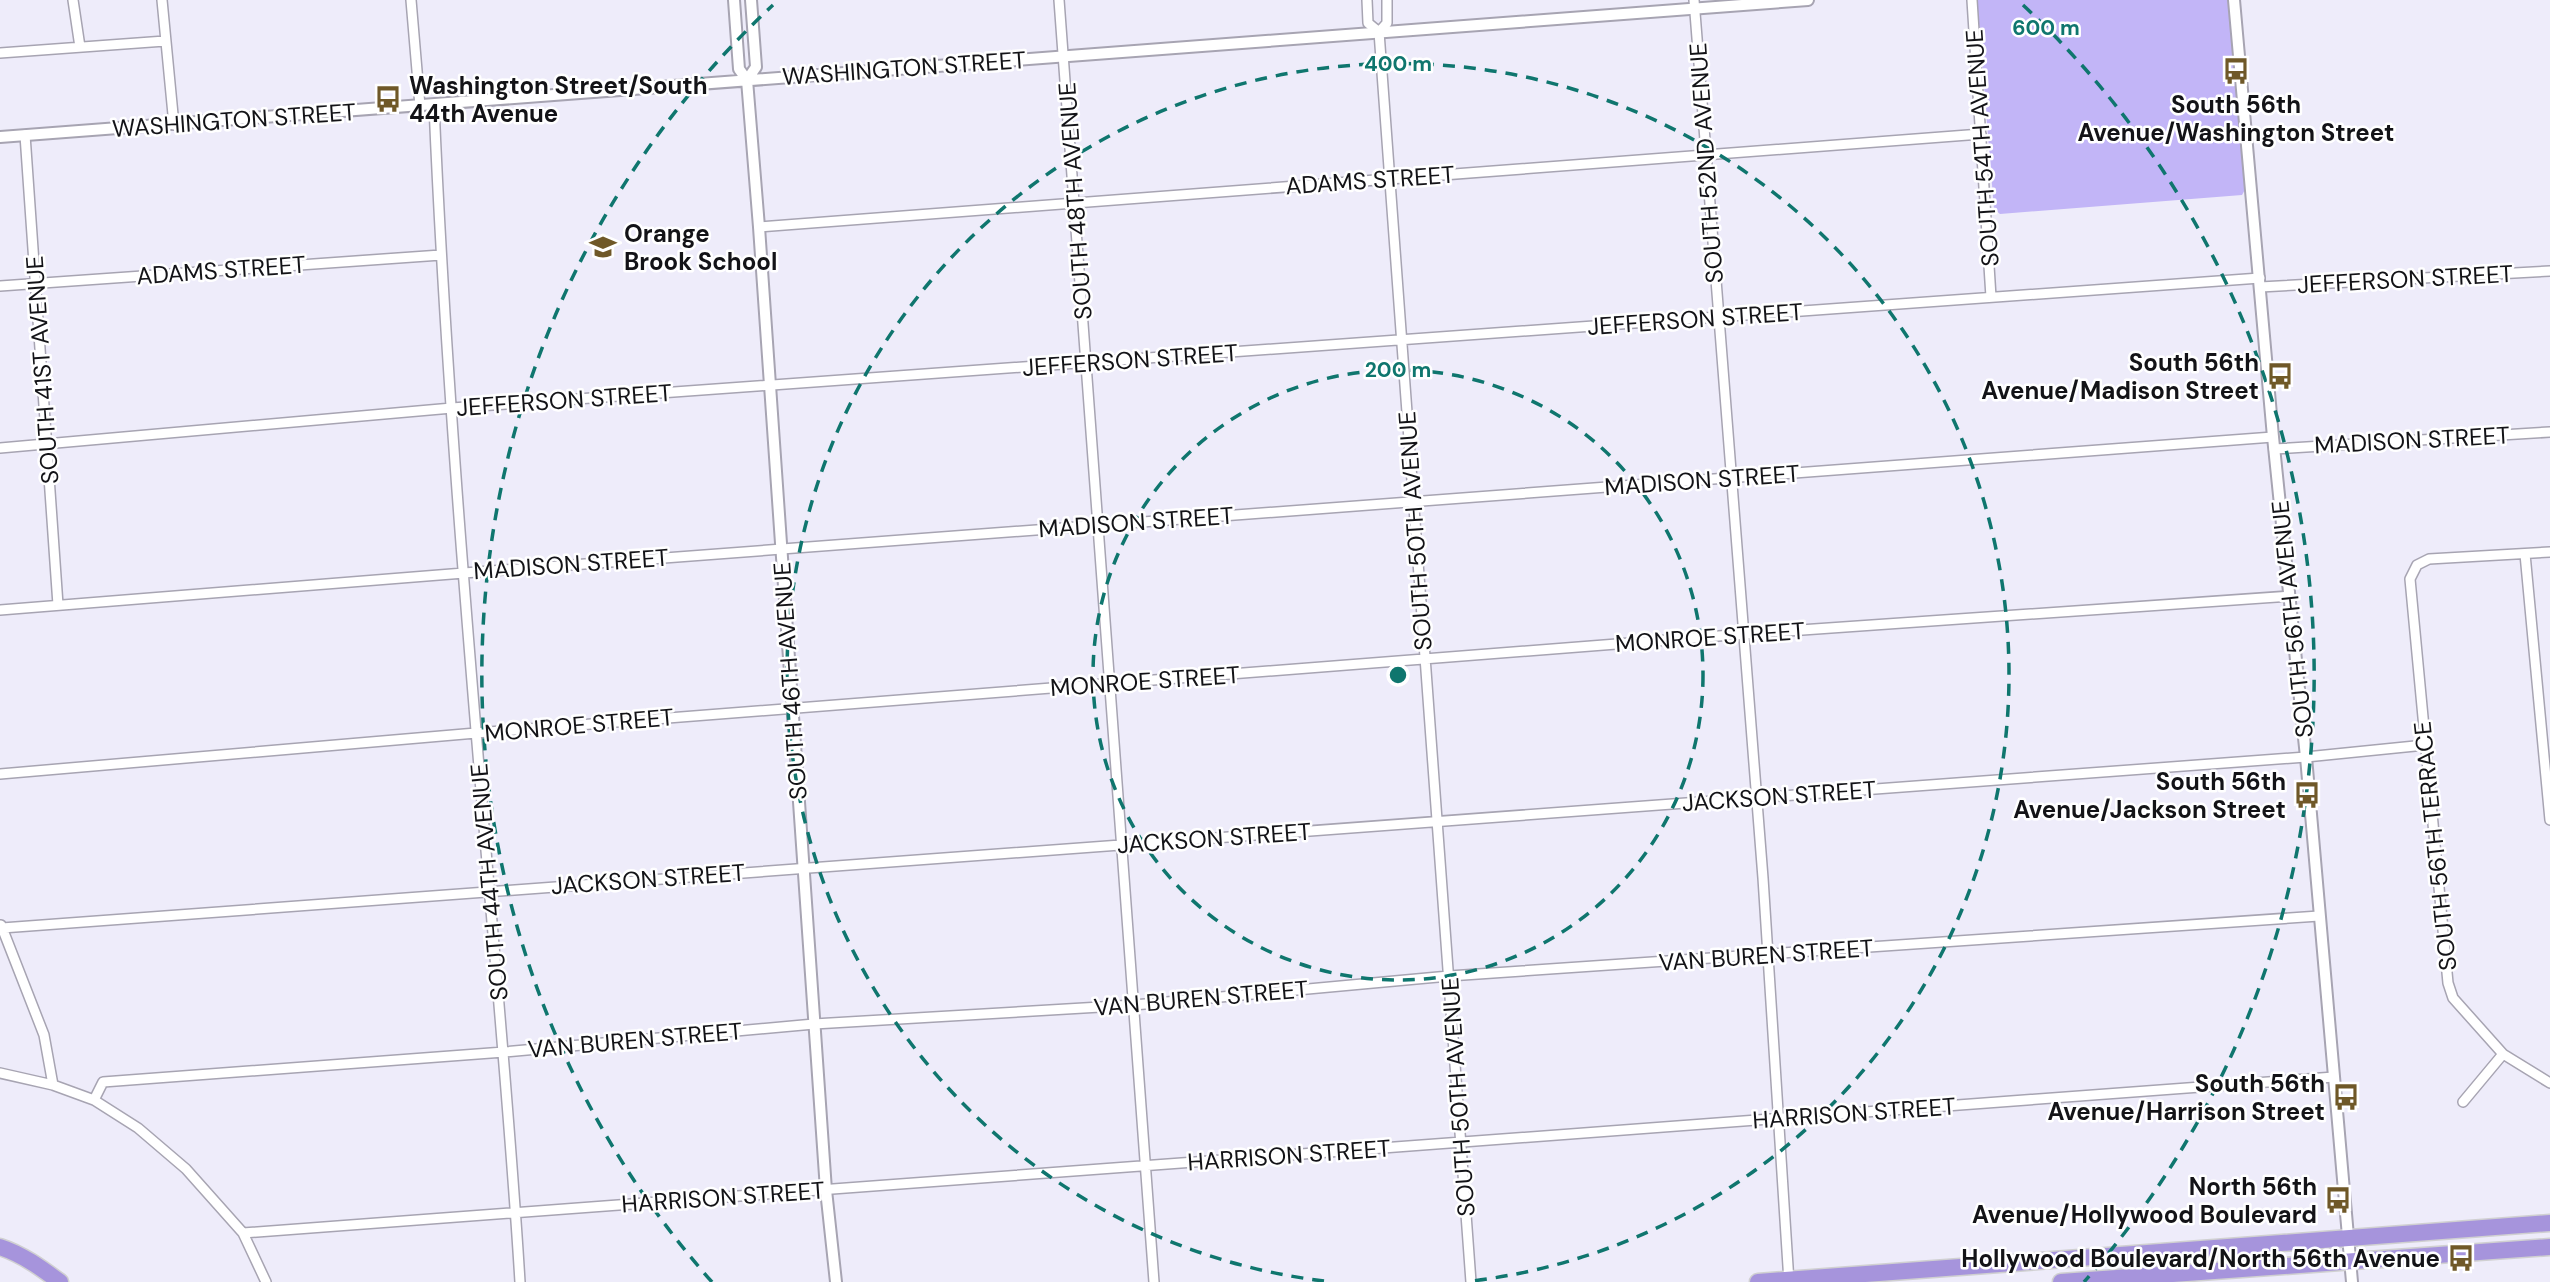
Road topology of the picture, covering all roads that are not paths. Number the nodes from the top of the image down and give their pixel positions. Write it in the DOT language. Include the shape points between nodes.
graph roads {
  1 [pos="73,0"];
  2 [pos="162,0"];
  3 [pos="411,0"];
  4 [pos="734,0"];
  5 [pos="751,0"];
  6 [pos="1059,0"];
  7 [pos="1367,0"];
  8 [pos="1387,0"];
  9 [pos="1808,0"];
  10 [pos="1972,0"];
  11 [pos="2234,0"];
  12 [pos="1694,4"];
  13 [pos="1379,32"];
  14 [pos="165,41"];
  15 [pos="80,47"];
  16 [pos="0,53"];
  17 [pos="1064,56"];
  18 [pos="747,80"];
  19 [pos="434,105"];
  20 [pos="420,106"];
  21 [pos="174,125"];
  22 [pos="1980,134"];
  23 [pos="25,135"];
  24 [pos="0,137"];
  25 [pos="1704,155"];
  26 [pos="1389,179"];
  27 [pos="1075,203"];
  28 [pos="759,227"];
  29 [pos="441,255"];
  30 [pos="2550,271"];
  31 [pos="2260,282"];
  32 [pos="36,283"];
  33 [pos="0,286"];
  34 [pos="1991,297"];
  35 [pos="1718,318"];
  36 [pos="1401,340"];
  37 [pos="1087,363"];
  38 [pos="770,386"];
  39 [pos="452,408"];
  40 [pos="2550,432"];
  41 [pos="2274,443"];
  42 [pos="48,445"];
  43 [pos="0,448"];
  44 [pos="1731,478"];
  45 [pos="1413,501"];
  46 [pos="1099,525"];
  47 [pos="781,549"];
  48 [pos="2550,552"];
  49 [pos="2525,554"];
  50 [pos="464,573"];
  51 [pos="2290,596"];
  52 [pos="58,605"];
  53 [pos="0,610"];
  54 [pos="1744,634"];
  55 [pos="1424,659"];
  56 [pos="1110,684"];
  57 [pos="792,709"];
  58 [pos="476,733"];
  59 [pos="2546,737"];
  60 [pos="2424,746"];
  61 [pos="2306,757"];
  62 [pos="0,774"];
  63 [pos="1757,797"];
  64 [pos="2550,820"];
  65 [pos="1437,821"];
  66 [pos="1122,844"];
  67 [pos="803,868"];
  68 [pos="489,891"];
  69 [pos="2319,916"];
  70 [pos="1,925"];
  71 [pos="1767,956"];
  72 [pos="1449,976"];
  73 [pos="1134,1005"];
  74 [pos="814,1024"];
  75 [pos="504,1052"];
  76 [pos="2503,1054"];
  77 [pos="0,1073"];
  78 [pos="2334,1077"];
  79 [pos="2550,1083"];
  80 [pos="53,1085"];
  81 [pos="94,1100"];
  82 [pos="2463,1102"];
  83 [pos="1778,1119"];
  84 [pos="1461,1142"];
  85 [pos="1145,1166"];
  86 [pos="826,1190"];
  87 [pos="516,1213"];
  88 [pos="2550,1223"];
  89 [pos="243,1233"];
  90 [pos="2348,1237"];
  91 [pos="0,1247"];
  92 [pos="2550,1247"];
  93 [pos="2350,1261"];
  94 [pos="1788,1281"];
  95 [pos="60,1282"];
  96 [pos="265,1282"];
  97 [pos="520,1282"];
  98 [pos="836,1282"];
  99 [pos="1154,1282"];
  100 [pos="1471,1282"];
  101 [pos="1758,1282"];
  102 [pos="2061,1282"];
  103 [pos="2352,1282"];
  1 -- 15 [label="street"];
  2 -- 14 [label="street"];
  3 -- 20 [label="street"];
  4 -- 18 [label="street, SOUTH 46TH AVENUE" via="740,69"];
  5 -- 18 [label="street, SOUTH 46TH AVENUE" via="756,67"];
  6 -- 17 [label="street, SOUTH 48TH AVENUE"];
  7 -- 13 [label="street" via="1368,23"];
  8 -- 13 [label="street" via="1387,23"];
  9 -- 12 [label="street, WASHINGTON STREET"];
  10 -- 22 [label="street, SOUTH 54TH AVENUE"];
  11 -- 31 [label="street, SOUTH 56TH AVENUE"];
  12 -- 13 [label="street, WASHINGTON STREET"];
  12 -- 25 [label="street, SOUTH 52ND AVENUE"];
  13 -- 17 [label="street, WASHINGTON STREET"];
  13 -- 26 [label="street, SOUTH 50TH AVENUE"];
  14 -- 15 [label="street"];
  14 -- 21 [label="street"];
  15 -- 16 [label="street"];
  17 -- 18 [label="street, WASHINGTON STREET"];
  17 -- 27 [label="street, SOUTH 48TH AVENUE"];
  18 -- 19 [label="street, WASHINGTON STREET"];
  18 -- 28 [label="street, SOUTH 46TH AVENUE"];
  19 -- 20 [label="street, WASHINGTON STREET"];
  19 -- 29 [label="street, SOUTH 44TH AVENUE"];
  20 -- 21 [label="street, WASHINGTON STREET"];
  21 -- 23 [label="street, WASHINGTON STREET"];
  22 -- 25 [label="street, ADAMS STREET"];
  22 -- 34 [label="street, SOUTH 54TH AVENUE"];
  23 -- 24 [label="street, WASHINGTON STREET"];
  23 -- 32 [label="street, SOUTH 41ST AVENUE"];
  25 -- 26 [label="street, ADAMS STREET"];
  25 -- 35 [label="street, SOUTH 52ND AVENUE"];
  26 -- 27 [label="street, ADAMS STREET"];
  26 -- 36 [label="street, SOUTH 50TH AVENUE"];
  27 -- 28 [label="street, ADAMS STREET"];
  27 -- 37 [label="street, SOUTH 48TH AVENUE"];
  28 -- 38 [label="street, SOUTH 46TH AVENUE"];
  29 -- 32 [label="street, ADAMS STREET"];
  29 -- 39 [label="street, SOUTH 44TH AVENUE"];
  30 -- 31 [label="street, JEFFERSON STREET"];
  31 -- 34 [label="street, JEFFERSON STREET"];
  31 -- 41 [label="street, SOUTH 56TH AVENUE"];
  32 -- 33 [label="street, ADAMS STREET"];
  32 -- 42 [label="street, SOUTH 41ST AVENUE"];
  34 -- 35 [label="street, JEFFERSON STREET"];
  35 -- 36 [label="street, JEFFERSON STREET"];
  35 -- 44 [label="street, SOUTH 52ND AVENUE"];
  36 -- 37 [label="street, JEFFERSON STREET"];
  36 -- 45 [label="street, SOUTH 50TH AVENUE"];
  37 -- 38 [label="street, JEFFERSON STREET"];
  37 -- 46 [label="street, SOUTH 48TH AVENUE"];
  38 -- 39 [label="street, JEFFERSON STREET"];
  38 -- 47 [label="street, SOUTH 46TH AVENUE"];
  39 -- 42 [label="street, JEFFERSON STREET"];
  39 -- 50 [label="street, SOUTH 44TH AVENUE"];
  40 -- 41 [label="street, MADISON STREET"];
  41 -- 44 [label="street, MADISON STREET"];
  41 -- 51 [label="street, SOUTH 56TH AVENUE"];
  42 -- 43 [label="street, JEFFERSON STREET"];
  42 -- 52 [label="street, SOUTH 41ST AVENUE"];
  44 -- 45 [label="street, MADISON STREET"];
  44 -- 54 [label="street, SOUTH 52ND AVENUE"];
  45 -- 46 [label="street, MADISON STREET"];
  45 -- 55 [label="street, SOUTH 50TH AVENUE"];
  46 -- 47 [label="street, MADISON STREET"];
  46 -- 56 [label="street, SOUTH 48TH AVENUE"];
  47 -- 50 [label="street, MADISON STREET"];
  47 -- 57 [label="street, SOUTH 46TH AVENUE"];
  48 -- 49 [label="street"];
  49 -- 59 [label="street"];
  49 -- 60 [label="street, SOUTH 56TH TERRACE" via="2429,559 2417,565 2410,579"];
  50 -- 52 [label="street, MADISON STREET"];
  50 -- 58 [label="street, SOUTH 44TH AVENUE"];
  51 -- 54 [label="street, MONROE STREET"];
  51 -- 61 [label="street, SOUTH 56TH AVENUE"];
  52 -- 53 [label="street, MADISON STREET"];
  54 -- 55 [label="street, MONROE STREET"];
  54 -- 63 [label="street, SOUTH 52ND AVENUE"];
  55 -- 56 [label="street, MONROE STREET"];
  55 -- 65 [label="street, SOUTH 50TH AVENUE"];
  56 -- 57 [label="street, MONROE STREET"];
  56 -- 66 [label="street, SOUTH 48TH AVENUE"];
  57 -- 58 [label="street, MONROE STREET"];
  57 -- 67 [label="street, SOUTH 46TH AVENUE"];
  58 -- 62 [label="street, MONROE STREET"];
  58 -- 68 [label="street, SOUTH 44TH AVENUE"];
  59 -- 64 [label="street"];
  60 -- 61 [label="street, JACKSON STREET"];
  60 -- 76 [label="street, SOUTH 56TH TERRACE" via="2448,983 2453,998"];
  61 -- 63 [label="street, JACKSON STREET"];
  61 -- 69 [label="street, SOUTH 56TH AVENUE"];
  63 -- 65 [label="street, JACKSON STREET"];
  63 -- 71 [label="street, SOUTH 52ND AVENUE"];
  65 -- 66 [label="street, JACKSON STREET"];
  65 -- 72 [label="street, SOUTH 50TH AVENUE"];
  66 -- 67 [label="street, JACKSON STREET"];
  66 -- 73 [label="street, SOUTH 48TH AVENUE"];
  67 -- 68 [label="street, JACKSON STREET"];
  67 -- 74 [label="street, SOUTH 46TH AVENUE"];
  68 -- 70 [label="street, JACKSON STREET"];
  68 -- 75 [label="street, SOUTH 44TH AVENUE"];
  69 -- 71 [label="street, VAN BUREN STREET"];
  69 -- 78 [label="street, SOUTH 56TH AVENUE"];
  70 -- 80 [label="street" via="44,1035"];
  71 -- 72 [label="street, VAN BUREN STREET"];
  71 -- 83 [label="street, SOUTH 52ND AVENUE"];
  72 -- 73 [label="street, VAN BUREN STREET"];
  72 -- 84 [label="street, SOUTH 50TH AVENUE"];
  73 -- 74 [label="street, VAN BUREN STREET"];
  73 -- 85 [label="street, SOUTH 48TH AVENUE"];
  74 -- 75 [label="street, VAN BUREN STREET"];
  74 -- 86 [label="street, SOUTH 46TH AVENUE"];
  75 -- 81 [label="street, VAN BUREN STREET" via="103,1082"];
  75 -- 87 [label="street, SOUTH 44TH AVENUE"];
  76 -- 79 [label="street, SOUTH 56TH TERRACE"];
  76 -- 82 [label="street"];
  77 -- 80 [label="street"];
  78 -- 83 [label="street, HARRISON STREET"];
  78 -- 90 [label="street, SOUTH 56TH AVENUE"];
  80 -- 81 [label="street"];
  81 -- 89 [label="street" via="138,1128 186,1169"];
  83 -- 84 [label="street, HARRISON STREET"];
  83 -- 94 [label="street, SOUTH 52ND AVENUE"];
  84 -- 85 [label="street, HARRISON STREET"];
  84 -- 100 [label="street, SOUTH 50TH AVENUE"];
  85 -- 86 [label="street, HARRISON STREET"];
  85 -- 99 [label="street, SOUTH 48TH AVENUE"];
  86 -- 87 [label="street, HARRISON STREET"];
  86 -- 98 [label="street, SOUTH 46TH AVENUE"];
  87 -- 89 [label="street, HARRISON STREET"];
  87 -- 97 [label="street, SOUTH 44TH AVENUE"];
  88 -- 90 [label="highway"];
  89 -- 96 [label="street"];
  90 -- 93 [label="street, SOUTH 56TH AVENUE"];
  90 -- 94 [label="highway"];
  91 -- 95 [label="highway"];
  92 -- 93 [label="highway"];
  93 -- 102 [label="highway"];
  93 -- 103 [label="street, SOUTH 56TH AVENUE"];
  94 -- 101 [label="highway"];
}
